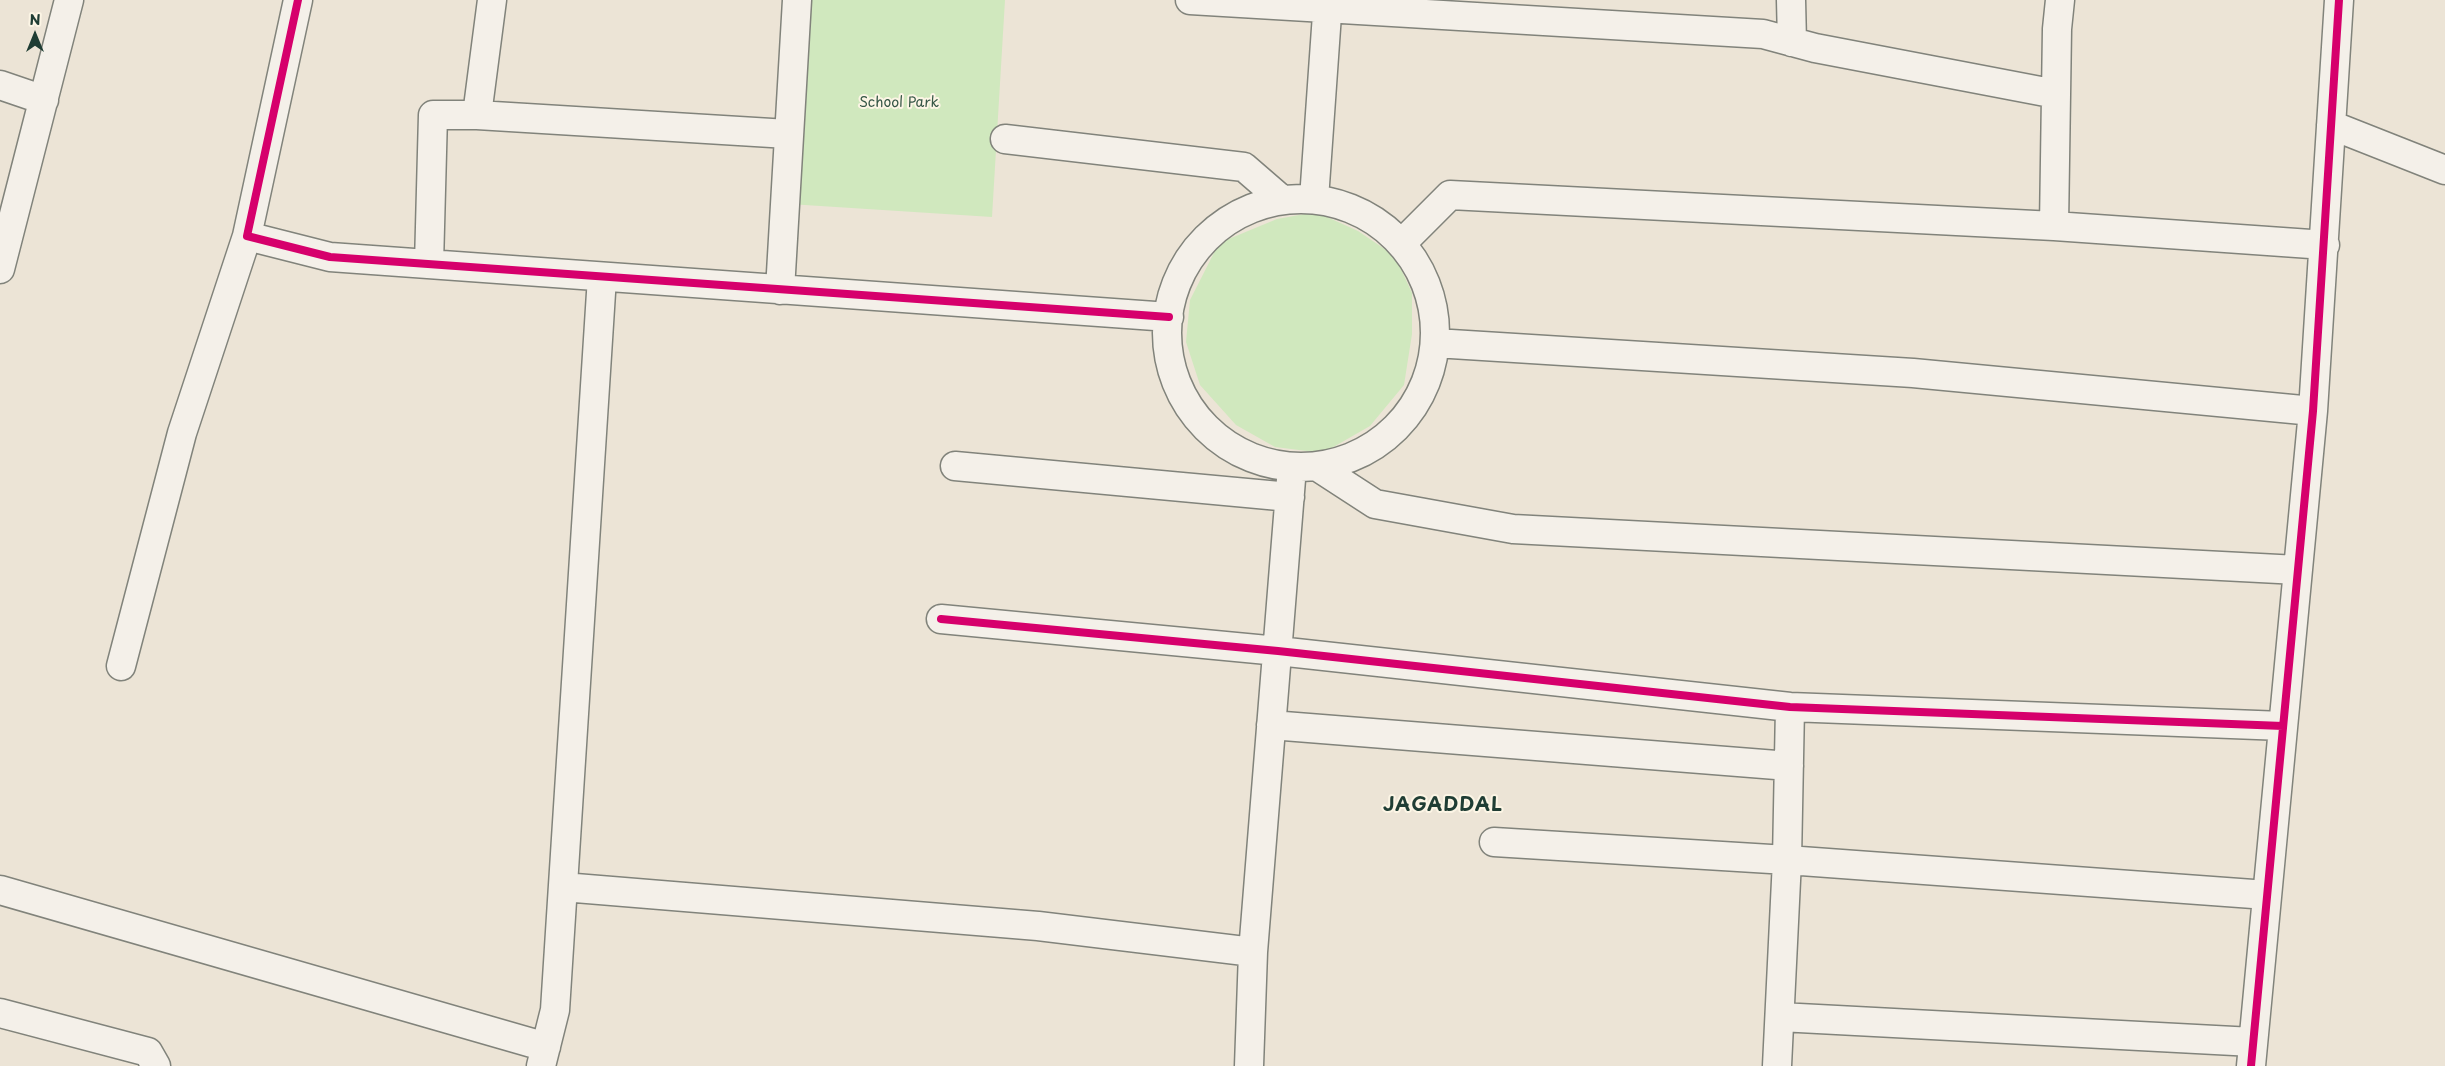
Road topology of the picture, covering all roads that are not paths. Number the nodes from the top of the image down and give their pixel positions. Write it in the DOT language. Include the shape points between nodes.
graph roads {
  1 [pos="69,0"];
  2 [pos="298,0"];
  3 [pos="492,0"];
  4 [pos="797,0"];
  5 [pos="1190,0"];
  6 [pos="1791,0"];
  7 [pos="2060,0"];
  8 [pos="2339,0"];
  9 [pos="1327,4"];
  10 [pos="1792,42"];
  11 [pos="0,85"];
  12 [pos="2056,94"];
  13 [pos="44,100"];
  14 [pos="477,115"];
  15 [pos="2331,125"];
  16 [pos="788,134"];
  17 [pos="1005,139"];
  18 [pos="2445,170"];
  19 [pos="1314,198"];
  20 [pos="1281,199"];
  21 [pos="2054,226"];
  22 [pos="247,236"];
  23 [pos="1402,243"];
  24 [pos="2324,245"];
  25 [pos="429,264"];
  26 [pos="0,269"];
  27 [pos="602,277"];
  28 [pos="780,290"];
  29 [pos="1169,317"];
  30 [pos="1435,344"];
  31 [pos="2313,411"];
  32 [pos="955,466"];
  33 [pos="1305,467"];
  34 [pos="1290,497"];
  35 [pos="2298,570"];
  36 [pos="941,619"];
  37 [pos="1278,651"];
  38 [pos="121,666"];
  39 [pos="1790,707"];
  40 [pos="1271,725"];
  41 [pos="2283,726"];
  42 [pos="1788,766"];
  43 [pos="1494,842"];
  44 [pos="1787,860"];
  45 [pos="563,887"];
  46 [pos="0,890"];
  47 [pos="2267,895"];
  48 [pos="1253,952"];
  49 [pos="0,1013"];
  50 [pos="1780,1017"];
  51 [pos="2252,1054"];
  52 [pos="544,1057"];
  53 [pos="156,1066"];
  54 [pos="1249,1066"];
  55 [pos="1777,1066"];
  1 -- 13 [label="street"];
  2 -- 22 [label="street"];
  3 -- 14 [label="street"];
  4 -- 16 [label="street"];
  5 -- 9 [label="street"];
  6 -- 10 [label="street"];
  7 -- 12 [label="street"];
  8 -- 15 [label="street"];
  9 -- 10 [label="street" via="1763,34"];
  9 -- 19 [label="street"];
  10 -- 12 [label="street"];
  11 -- 13 [label="street"];
  12 -- 21 [label="street"];
  13 -- 26 [label="street"];
  14 -- 16 [label="street"];
  14 -- 25 [label="street" via="433,115"];
  15 -- 18 [label="street"];
  15 -- 24 [label="street"];
  16 -- 28 [label="street"];
  17 -- 20 [label="street" via="1244,167"];
  19 -- 20 [label="street"];
  19 -- 23 [label="street" via="1365,214"];
  20 -- 29 [label="street" via="1236,214 1199,245 1175,285"];
  21 -- 23 [label="street" via="1450,195"];
  21 -- 24 [label="street"];
  22 -- 25 [label="street" via="330,257"];
  22 -- 38 [label="street" via="182,433"];
  23 -- 30 [label="street" via="1427,283 1437,330"];
  24 -- 31 [label="street"];
  25 -- 27 [label="street"];
  27 -- 28 [label="street"];
  27 -- 45 [label="street"];
  28 -- 29 [label="street"];
  29 -- 33 [label="street" via="1171,370 1200,422 1248,457"];
  30 -- 31 [label="street" via="1913,373"];
  30 -- 33 [label="street" via="1431,372 1403,422 1358,455"];
  31 -- 35 [label="street"];
  32 -- 34 [label="street"];
  33 -- 34 [label="street"];
  33 -- 35 [label="street" via="1374,504 1513,530"];
  34 -- 37 [label="street"];
  35 -- 41 [label="street"];
  36 -- 37 [label="street"];
  37 -- 39 [label="street"];
  37 -- 40 [label="street"];
  39 -- 41 [label="street"];
  39 -- 42 [label="street"];
  40 -- 42 [label="street"];
  40 -- 48 [label="street"];
  41 -- 47 [label="street"];
  42 -- 44 [label="street"];
  43 -- 44 [label="street"];
  44 -- 47 [label="street"];
  44 -- 50 [label="street"];
  45 -- 48 [label="street" via="1038,926"];
  45 -- 52 [label="street" via="555,1010"];
  46 -- 52 [label="street"];
  47 -- 51 [label="street"];
  48 -- 54 [label="street"];
  49 -- 53 [label="street" via="148,1052"];
  50 -- 51 [label="street"];
  50 -- 55 [label="street"];
}
